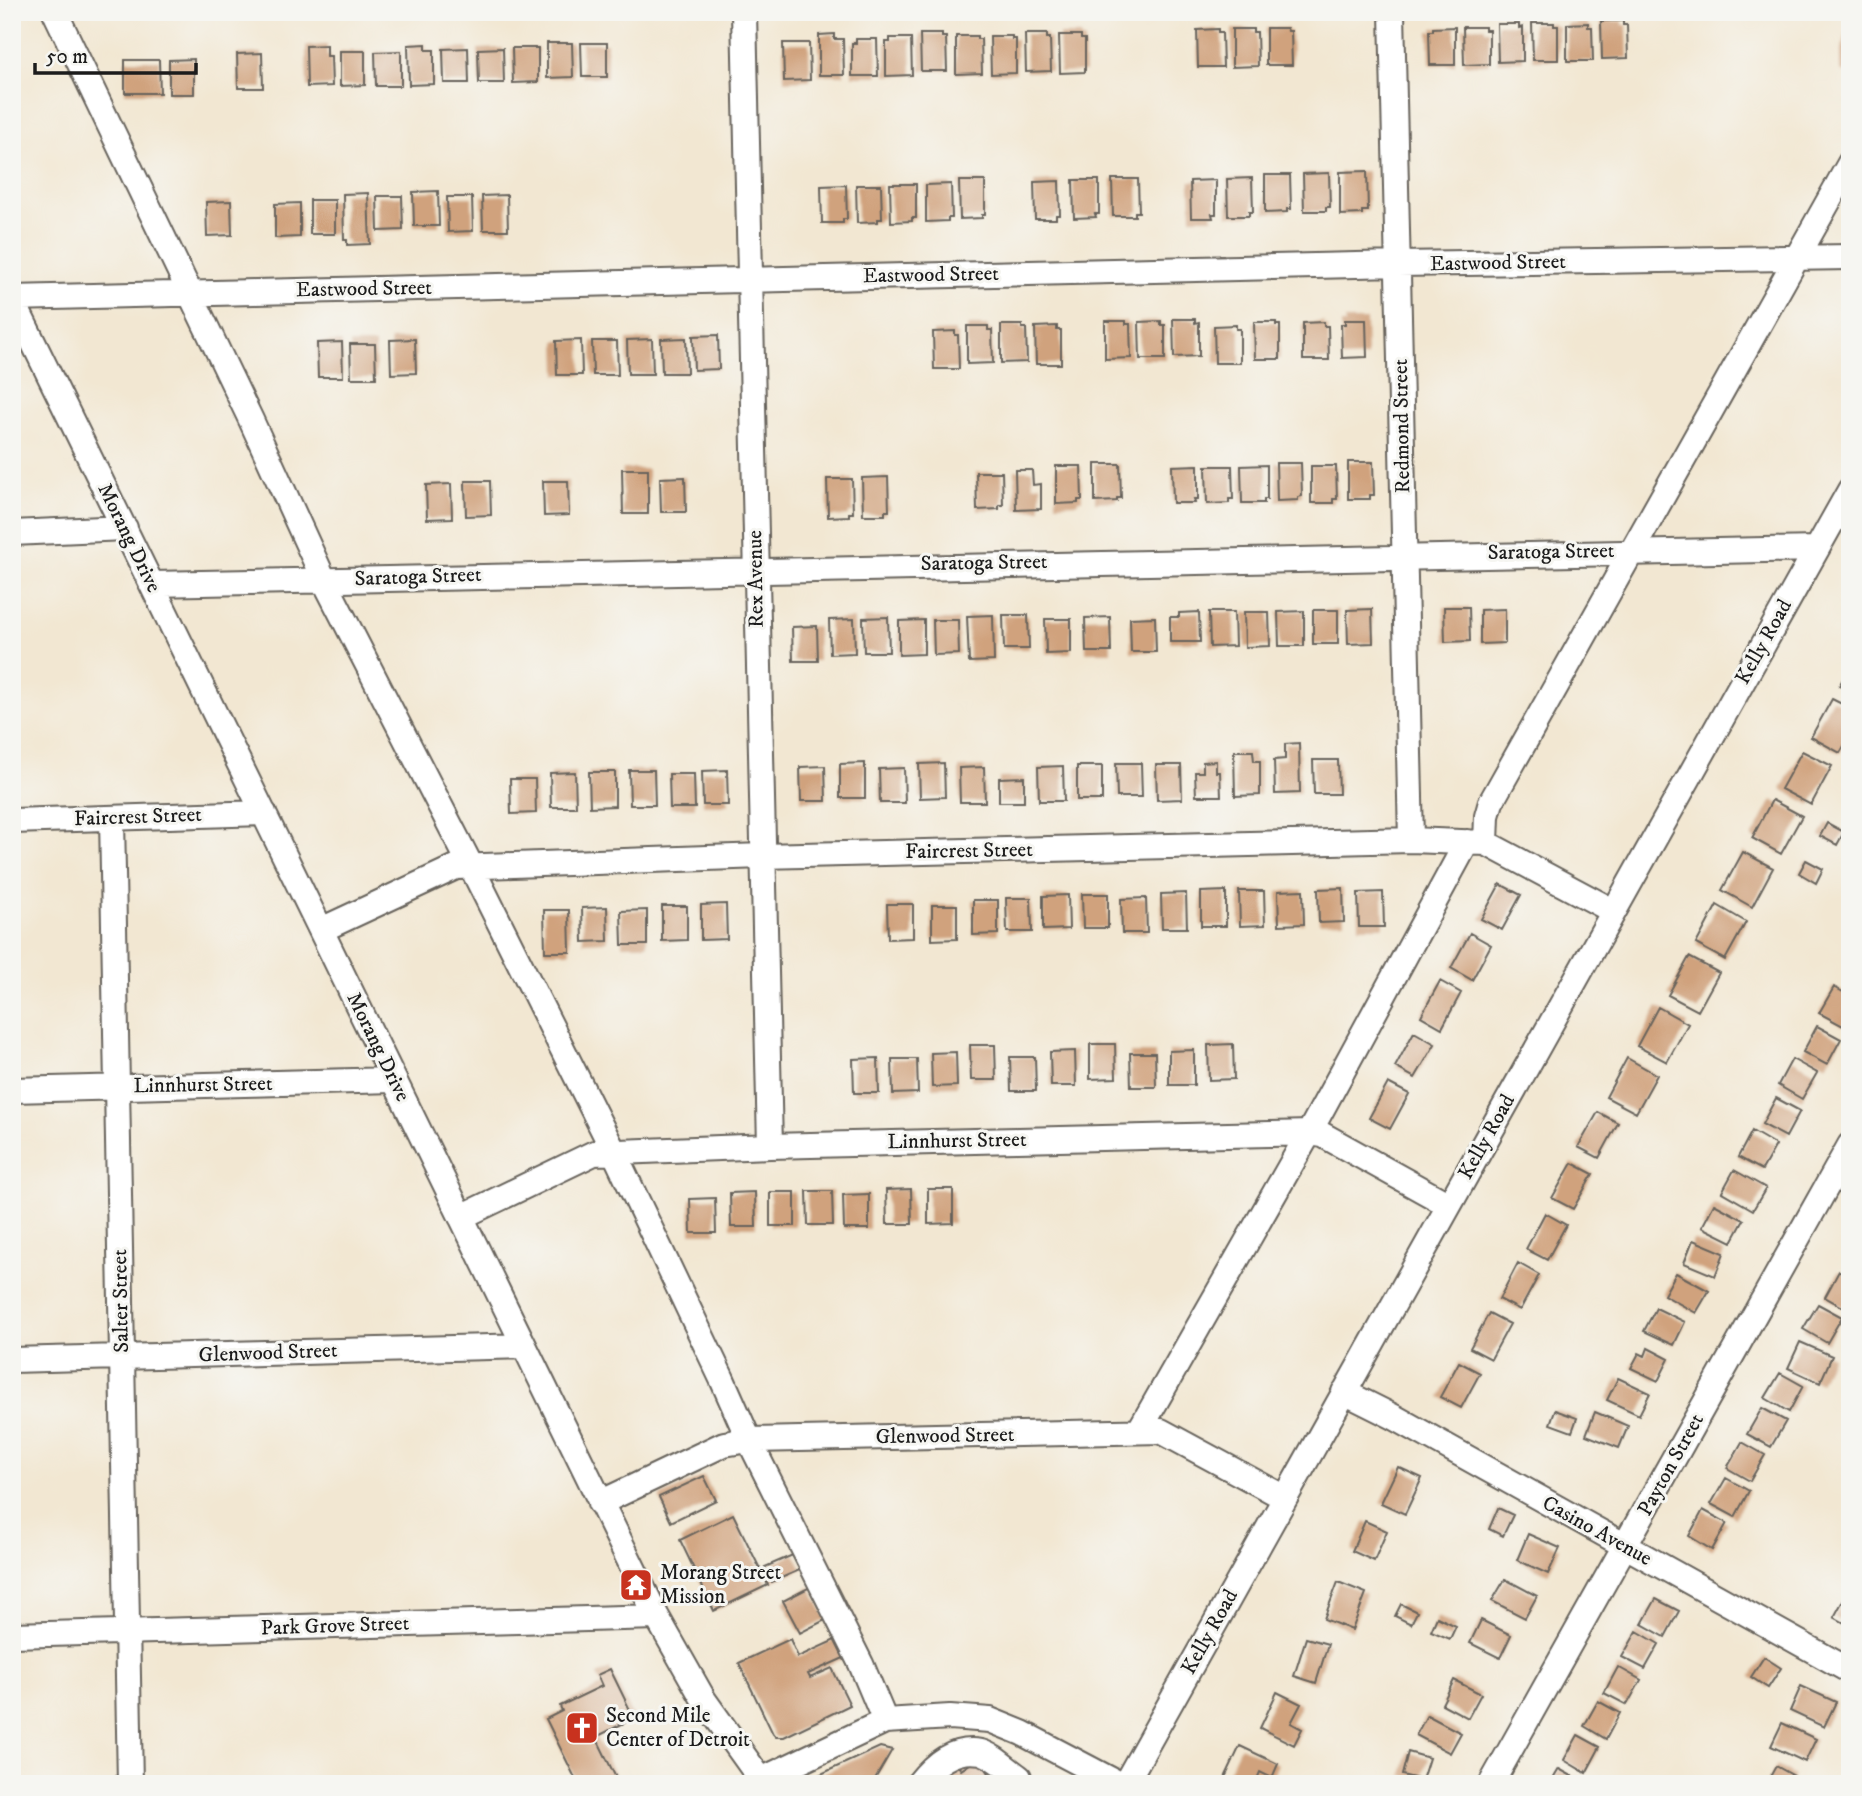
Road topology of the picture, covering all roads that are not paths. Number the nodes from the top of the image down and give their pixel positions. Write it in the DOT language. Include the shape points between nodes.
graph roads {
  1 [pos="55,12"];
  2 [pos="744,12"];
  3 [pos="1392,12"];
  4 [pos="1850,163"];
  5 [pos="1850,257"];
  6 [pos="1795,258"];
  7 [pos="1398,264"];
  8 [pos="749,279"];
  9 [pos="188,293"];
  10 [pos="12,298"];
  11 [pos="1850,490"];
  12 [pos="125,528"];
  13 [pos="12,533"];
  14 [pos="1817,549"];
  15 [pos="1632,551"];
  16 [pos="1405,554"];
  17 [pos="755,568"];
  18 [pos="324,580"];
  19 [pos="152,584"];
  20 [pos="264,813"];
  21 [pos="112,818"];
  22 [pos="12,821"];
  23 [pos="1411,840"];
  24 [pos="1477,842"];
  25 [pos="762,856"];
  26 [pos="471,866"];
  27 [pos="1613,911"];
  28 [pos="321,930"];
  29 [pos="394,1080"];
  30 [pos="116,1087"];
  31 [pos="12,1090"];
  32 [pos="1309,1133"];
  33 [pos="1850,1145"];
  34 [pos="770,1146"];
  35 [pos="614,1152"];
  36 [pos="1449,1205"];
  37 [pos="461,1217"];
  38 [pos="524,1346"];
  39 [pos="122,1357"];
  40 [pos="12,1360"];
  41 [pos="1344,1392"];
  42 [pos="1139,1431"];
  43 [pos="749,1440"];
  44 [pos="1285,1498"];
  45 [pos="600,1503"];
  46 [pos="1624,1547"];
  47 [pos="657,1617"];
  48 [pos="127,1632"];
  49 [pos="12,1635"];
  50 [pos="1850,1671"];
  51 [pos="885,1721"];
  52 [pos="762,1782"];
  53 [pos="130,1784"];
  54 [pos="918,1784"];
  55 [pos="1015,1784"];
  56 [pos="1119,1784"];
  57 [pos="1125,1784"];
  58 [pos="1492,1784"];
  1 -- 9 [label="street"];
  2 -- 8 [label="street, Rex Avenue"];
  3 -- 7 [label="street, Redmond Street"];
  4 -- 6 [label="street"];
  5 -- 6 [label="street, Eastwood Street"];
  6 -- 7 [label="street, Eastwood Street"];
  6 -- 15 [label="street"];
  7 -- 8 [label="street, Eastwood Street"];
  7 -- 16 [label="street, Redmond Street"];
  8 -- 9 [label="street, Eastwood Street"];
  8 -- 17 [label="street, Rex Avenue"];
  9 -- 10 [label="street, Eastwood Street"];
  9 -- 18 [label="street"];
  10 -- 12 [label="street, Morang Drive"];
  11 -- 14 [label="street, Kelly Road"];
  12 -- 13 [label="street"];
  12 -- 19 [label="street, Morang Drive"];
  14 -- 15 [label="street, Saratoga Street"];
  14 -- 27 [label="street, Kelly Road"];
  15 -- 16 [label="street, Saratoga Street"];
  15 -- 24 [label="street" via="1491,802"];
  16 -- 17 [label="street, Saratoga Street"];
  16 -- 23 [label="street, Redmond Street"];
  17 -- 18 [label="street, Saratoga Street"];
  17 -- 25 [label="street, Rex Avenue"];
  18 -- 19 [label="street, Saratoga Street"];
  18 -- 26 [label="street"];
  19 -- 20 [label="street, Morang Drive"];
  20 -- 21 [label="street, Faircrest Street"];
  20 -- 28 [label="street, Morang Drive"];
  21 -- 22 [label="street, Faircrest Street"];
  21 -- 30 [label="street, Salter Street"];
  23 -- 24 [label="street, Faircrest Street"];
  23 -- 25 [label="street, Faircrest Street"];
  24 -- 27 [label="street, Faircrest Street"];
  24 -- 32 [label="street"];
  25 -- 26 [label="street, Faircrest Street"];
  25 -- 34 [label="street, Rex Avenue"];
  26 -- 28 [label="street, Faircrest Street" via="456,867"];
  26 -- 35 [label="street"];
  27 -- 36 [label="street, Kelly Road"];
  28 -- 29 [label="street, Morang Drive"];
  29 -- 30 [label="street, Linnhurst Street"];
  29 -- 37 [label="street, Morang Drive"];
  30 -- 31 [label="street, Linnhurst Street"];
  30 -- 39 [label="street, Salter Street"];
  32 -- 34 [label="street, Linnhurst Street"];
  32 -- 36 [label="street, Linnhurst Street" via="1323,1135"];
  32 -- 42 [label="street"];
  33 -- 46 [label="street, Payton Street"];
  34 -- 35 [label="street, Linnhurst Street"];
  35 -- 37 [label="street, Linnhurst Street" via="594,1153"];
  35 -- 43 [label="street"];
  36 -- 41 [label="street, Kelly Road"];
  37 -- 38 [label="street, Morang Drive"];
  38 -- 39 [label="street, Glenwood Street"];
  38 -- 45 [label="street, Morang Drive"];
  39 -- 40 [label="street, Glenwood Street"];
  39 -- 48 [label="street, Salter Street"];
  41 -- 44 [label="street, Kelly Road"];
  41 -- 46 [label="street, Casino Avenue"];
  42 -- 43 [label="street, Glenwood Street"];
  42 -- 44 [label="street, Glenwood Street" via="1161,1431"];
  43 -- 45 [label="street, Glenwood Street" via="724,1444"];
  43 -- 51 [label="street"];
  44 -- 57 [label="street, Kelly Road"];
  45 -- 47 [label="street, Morang Drive"];
  46 -- 50 [label="street, Casino Avenue"];
  46 -- 58 [label="street, Payton Street"];
  47 -- 48 [label="street, Park Grove Street"];
  47 -- 52 [label="street, Morang Drive" via="704,1700"];
  48 -- 49 [label="street, Park Grove Street"];
  48 -- 53 [label="street, Salter Street"];
  51 -- 52 [label="street"];
  51 -- 56 [label="street" via="990,1720"];
  54 -- 55 [label="street" via="933,1765 957,1753 982,1752 1019,1777"];
}
